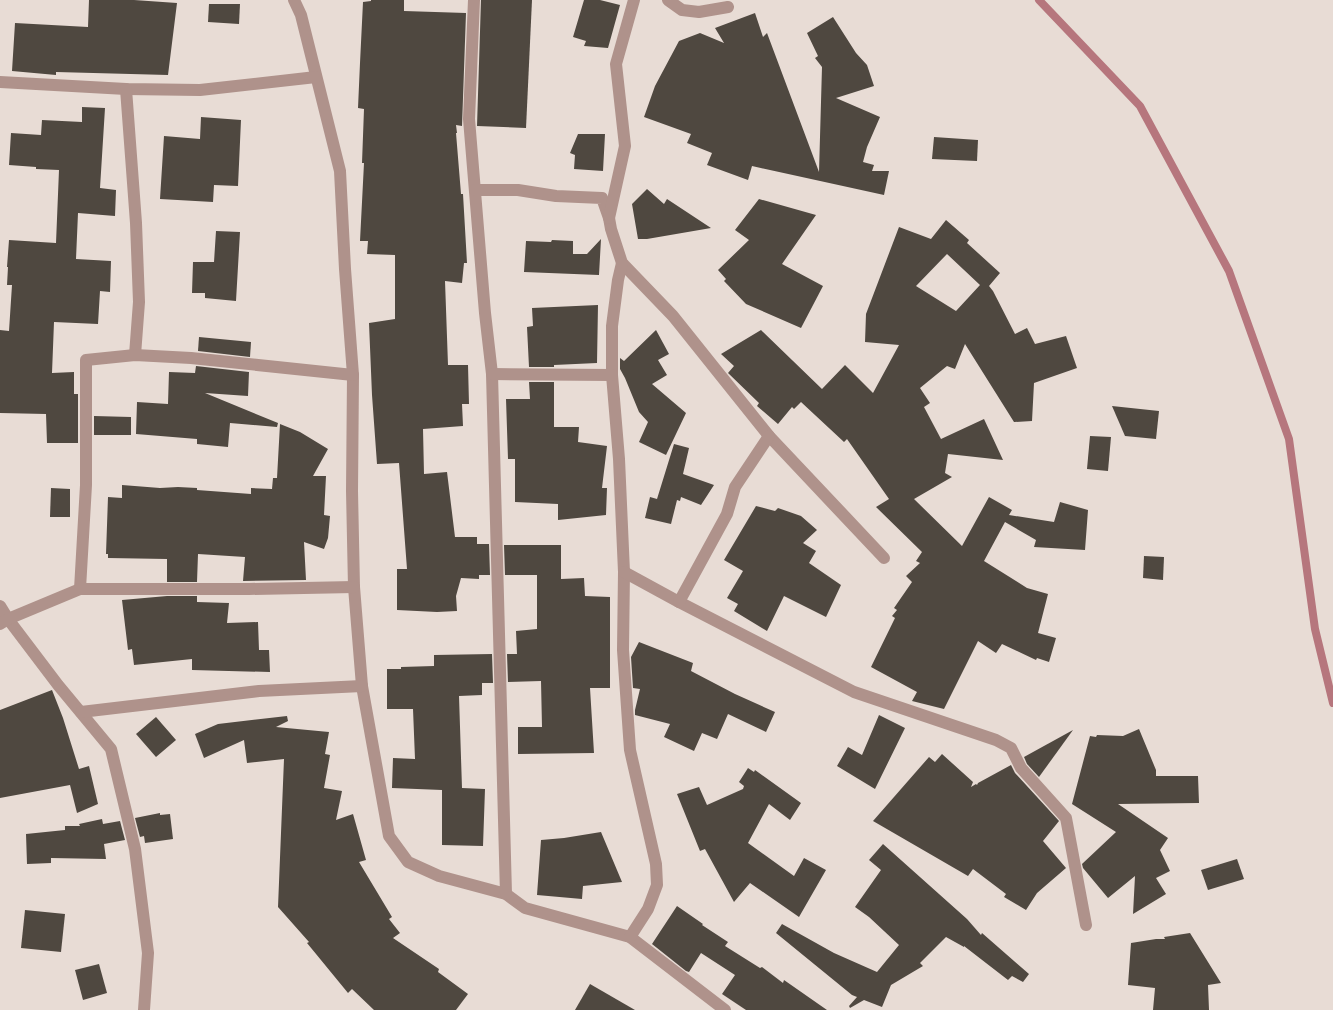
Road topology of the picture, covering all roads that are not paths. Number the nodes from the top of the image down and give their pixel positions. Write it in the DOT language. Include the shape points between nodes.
graph roads {
  1 [pos="294,0"];
  2 [pos="474,0"];
  3 [pos="634,0"];
  4 [pos="668,0"];
  5 [pos="728,7"];
  6 [pos="316,77"];
  7 [pos="0,82"];
  8 [pos="126,89"];
  9 [pos="475,190"];
  10 [pos="609,218"];
  11 [pos="622,262"];
  12 [pos="135,355"];
  13 [pos="492,374"];
  14 [pos="353,375"];
  15 [pos="612,375"];
  16 [pos="769,436"];
  17 [pos="884,558"];
  18 [pos="624,572"];
  19 [pos="354,587"];
  20 [pos="80,589"];
  21 [pos="680,602"];
  22 [pos="0,606"];
  23 [pos="4,621"];
  24 [pos="362,686"];
  25 [pos="81,712"];
  26 [pos="506,894"];
  27 [pos="1086,925"];
  28 [pos="630,937"];
  29 [pos="144,1010"];
  30 [pos="725,1010"];
  1 -- 6 [label="street" via="301,15"];
  2 -- 9 [label="street" via="469,119"];
  3 -- 10 [label="street" via="616,64 625,146"];
  4 -- 5 [label="street" via="682,10 699,12"];
  6 -- 8 [label="street" via="200,90"];
  6 -- 14 [label="street" via="340,171"];
  7 -- 8 [label="street"];
  8 -- 12 [label="street" via="139,302"];
  9 -- 10 [label="street" via="518,190 556,196 602,198"];
  9 -- 13 [label="street"];
  10 -- 11 [label="street"];
  11 -- 15 [label="street" via="612,326"];
  11 -- 16 [label="street" via="673,316"];
  12 -- 14 [label="street" via="191,358"];
  12 -- 20 [label="street" via="86,360 86,486"];
  13 -- 15 [label="street"];
  13 -- 26 [label="street"];
  14 -- 19 [label="street"];
  15 -- 18 [label="street"];
  16 -- 17 [label="street"];
  16 -- 21 [label="street" via="734,487 727,514"];
  18 -- 21 [label="street"];
  18 -- 28 [label="street" via="623,650 630,750 656,864 657,885 648,909"];
  19 -- 20 [label="street"];
  19 -- 24 [label="street"];
  20 -- 23 [label="street"];
  21 -- 27 [label="street" via="854,692 996,740 1010,748 1021,768 1066,818"];
  22 -- 23 [label="street"];
  23 -- 25 [label="street"];
  24 -- 25 [label="street" via="259,691"];
  24 -- 26 [label="street" via="389,836 408,862 439,876"];
  25 -- 29 [label="street" via="111,749 135,849 148,953"];
  26 -- 28 [label="street" via="525,908"];
  28 -- 30 [label="street"];
}
